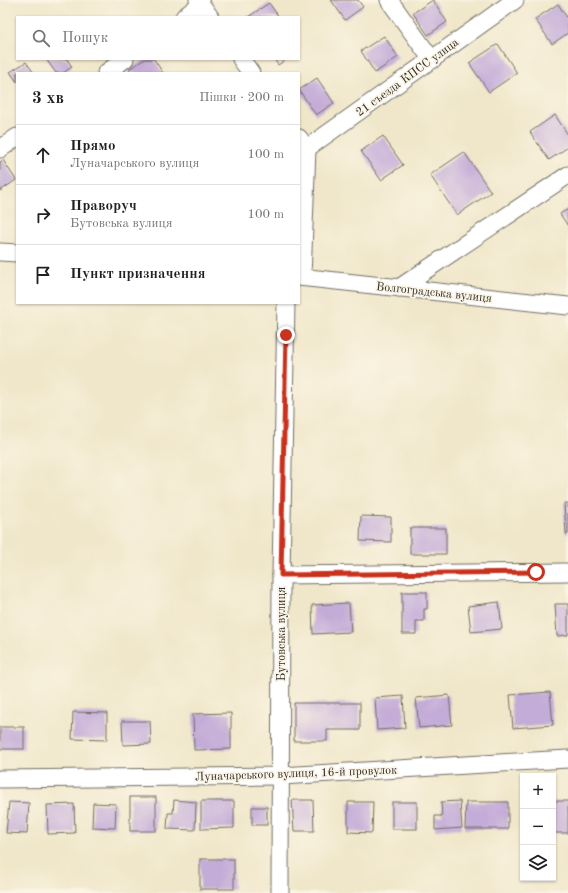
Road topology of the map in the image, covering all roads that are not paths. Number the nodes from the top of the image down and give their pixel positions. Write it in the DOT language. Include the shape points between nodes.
graph roads {
  1 [pos="389,0"];
  2 [pos="515,0"];
  3 [pos="203,7"];
  4 [pos="186,16"];
  5 [pos="124,60"];
  6 [pos="242,60"];
  7 [pos="432,60"];
  8 [pos="107,72"];
  9 [pos="250,72"];
  10 [pos="16,138"];
  11 [pos="302,147"];
  12 [pos="0,150"];
  13 [pos="568,175"];
  14 [pos="0,252"];
  15 [pos="16,254"];
  16 [pos="301,277"];
  17 [pos="399,288"];
  18 [pos="286,304"];
  19 [pos="568,306"];
  20 [pos="568,572"];
  21 [pos="281,575"];
  22 [pos="568,759"];
  23 [pos="281,776"];
  24 [pos="0,780"];
  25 [pos="280,893"];
  1 -- 7 [label="street"];
  2 -- 7 [label="street, 21 съезда КПСС улица"];
  3 -- 4 [label="street"];
  5 -- 8 [label="street"];
  6 -- 9 [label="street"];
  7 -- 11 [label="street, 21 съезда КПСС улица"];
  10 -- 12 [label="street"];
  11 -- 16 [label="street"];
  13 -- 17 [label="street"];
  14 -- 15 [label="street"];
  16 -- 17 [label="street, Волгоградська вулиця"];
  17 -- 19 [label="street, Волгоградська вулиця"];
  18 -- 21 [label="street, Бутовська вулиця"];
  20 -- 21 [label="street"];
  21 -- 23 [label="street, Бутовська вулиця"];
  22 -- 23 [label="street, Луначарського вулиця, 16-й провулок"];
  23 -- 24 [label="street, Луначарського вулиця, 16-й провулок"];
  23 -- 25 [label="street, Бутовська вулиця"];
}
